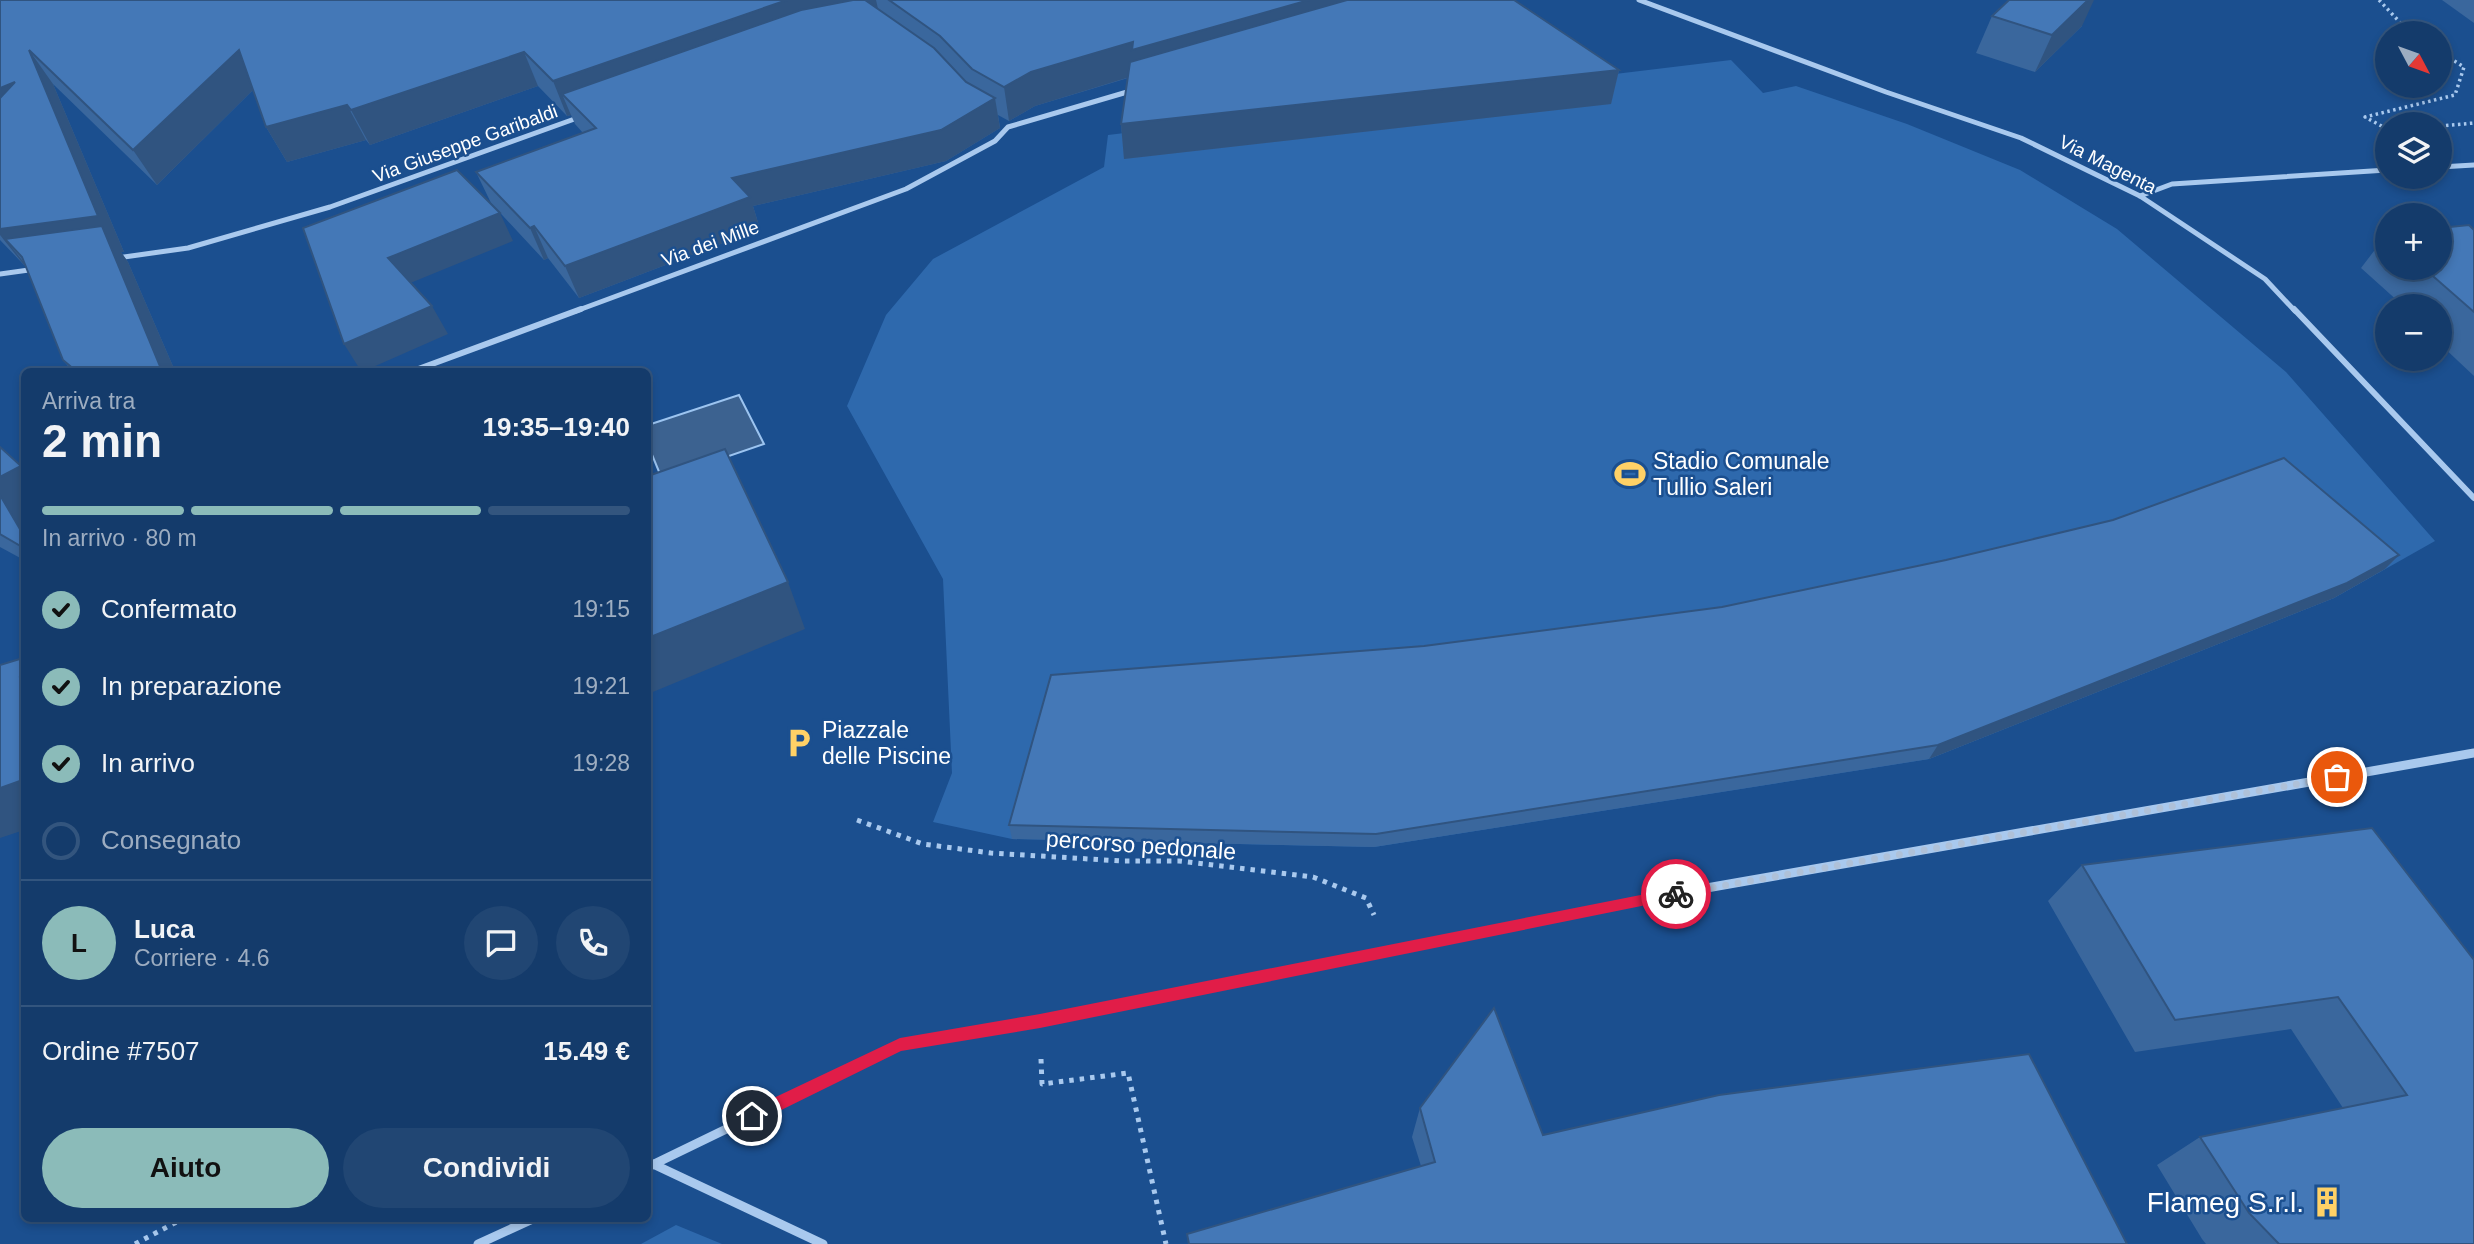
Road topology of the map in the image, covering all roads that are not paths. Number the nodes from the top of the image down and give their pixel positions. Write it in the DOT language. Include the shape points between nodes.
graph roads {
  1 [pos="1639,0"];
  2 [pos="1139,89"];
  3 [pos="588,114"];
  4 [pos="996,121"];
  5 [pos="1008,127"];
  6 [pos="2474,165"];
  7 [pos="2452,166"];
  8 [pos="2375,171"];
  9 [pos="2140,196"];
  10 [pos="108,259"];
  11 [pos="40,269"];
  12 [pos="0,274"];
  13 [pos="421,368"];
  14 [pos="2474,498"];
  15 [pos="2474,753"];
  16 [pos="651,1165"];
  17 [pos="651,1165"];
  18 [pos="526,1222"];
  19 [pos="478,1244"];
  20 [pos="823,1244"];
  1 -- 9 [label="street, Via Magenta" via="2021,138"];
  2 -- 5 [label="street, Via dei Mille"];
  3 -- 10 [label="street, Via Giuseppe Garibaldi" via="330,207 188,248"];
  4 -- 5 [label="street"];
  5 -- 13 [label="street, Via dei Mille" via="995,141 906,189"];
  6 -- 7 [label="street"];
  8 -- 9 [label="street" via="2172,184"];
  9 -- 14 [label="street, Via Magenta" via="2265,279"];
  11 -- 12 [label="street"];
  15 -- 16 [label="street" via="1678,893 900,1045"];
  17 -- 20 [label="street"];
  18 -- 19 [label="street"];
}
